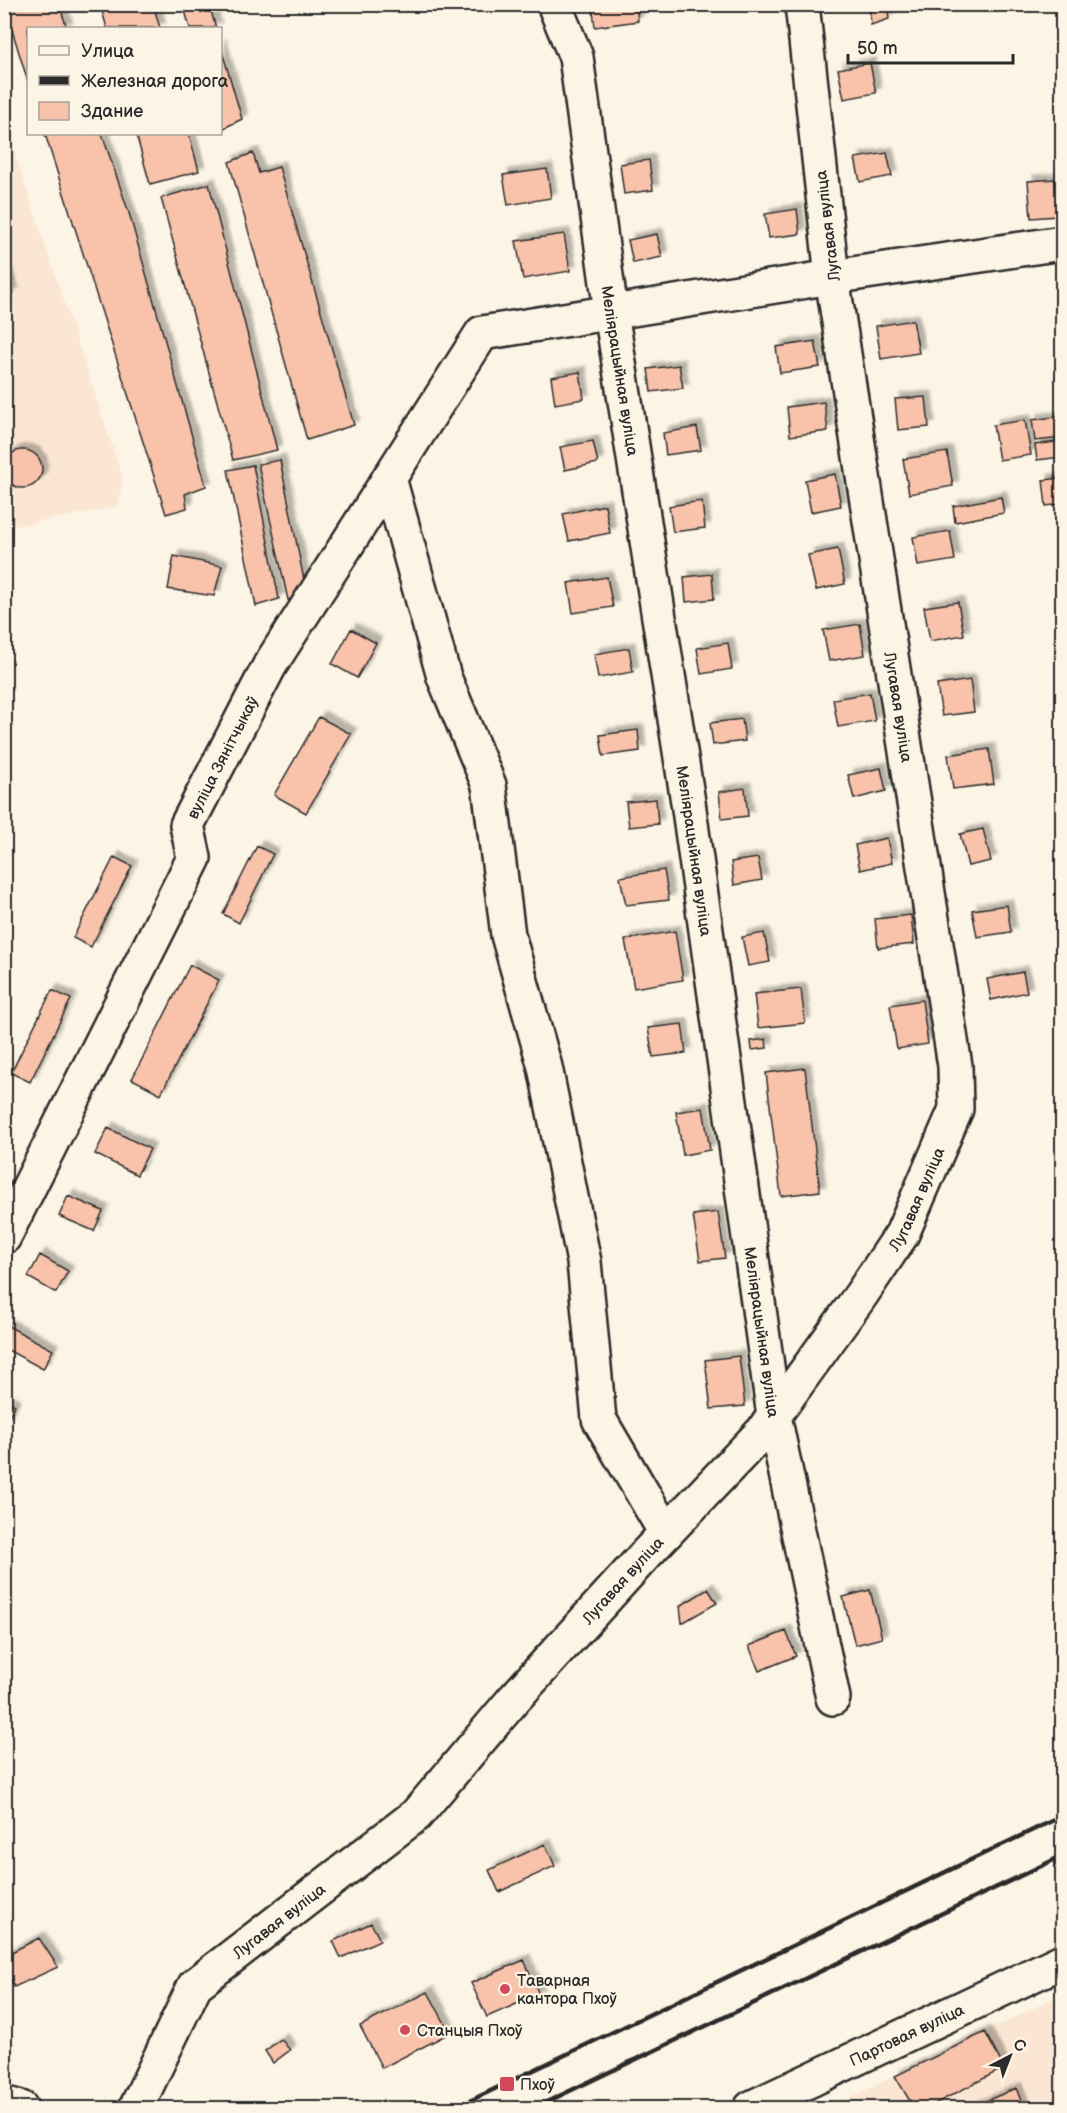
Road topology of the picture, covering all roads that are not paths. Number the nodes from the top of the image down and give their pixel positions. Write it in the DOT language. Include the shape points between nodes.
graph roads {
  1 [pos="554,4"];
  2 [pos="802,4"];
  3 [pos="1062,243"];
  4 [pos="832,277"];
  5 [pos="611,312"];
  6 [pos="389,478"];
  7 [pos="4,1238"];
  8 [pos="774,1416"];
  9 [pos="666,1533"];
  10 [pos="833,1698"];
  11 [pos="1062,1961"];
  12 [pos="4,2103"];
  13 [pos="21,2109"];
  14 [pos="136,2109"];
  15 [pos="751,2109"];
  1 -- 5 [label="street, Меліярацыйная вуліца" via="576,57"];
  2 -- 4 [label="street, Лугавая вуліца"];
  3 -- 4 [label="street"];
  4 -- 5 [label="street"];
  4 -- 8 [label="street, Лугавая вуліца" via="955,1066 956,1109 902,1234"];
  5 -- 6 [label="street, вуліца Зянітчыкаў" via="482,333"];
  5 -- 8 [label="street, Меліярацыйная вуліца" via="688,802"];
  6 -- 7 [label="street, вуліца Зянітчыкаў" via="270,664 187,825 194,858"];
  6 -- 9 [label="street" via="444,678 489,785 508,935 545,1067 584,1262 599,1419"];
  8 -- 9 [label="street, Лугавая вуліца"];
  8 -- 10 [label="street, Меліярацыйная вуліца"];
  9 -- 14 [label="street, Лугавая вуліца" via="514,1699 416,1815 195,1985"];
  11 -- 15 [label="street, Партовая вуліца"];
  12 -- 13 [label="street"];
}
